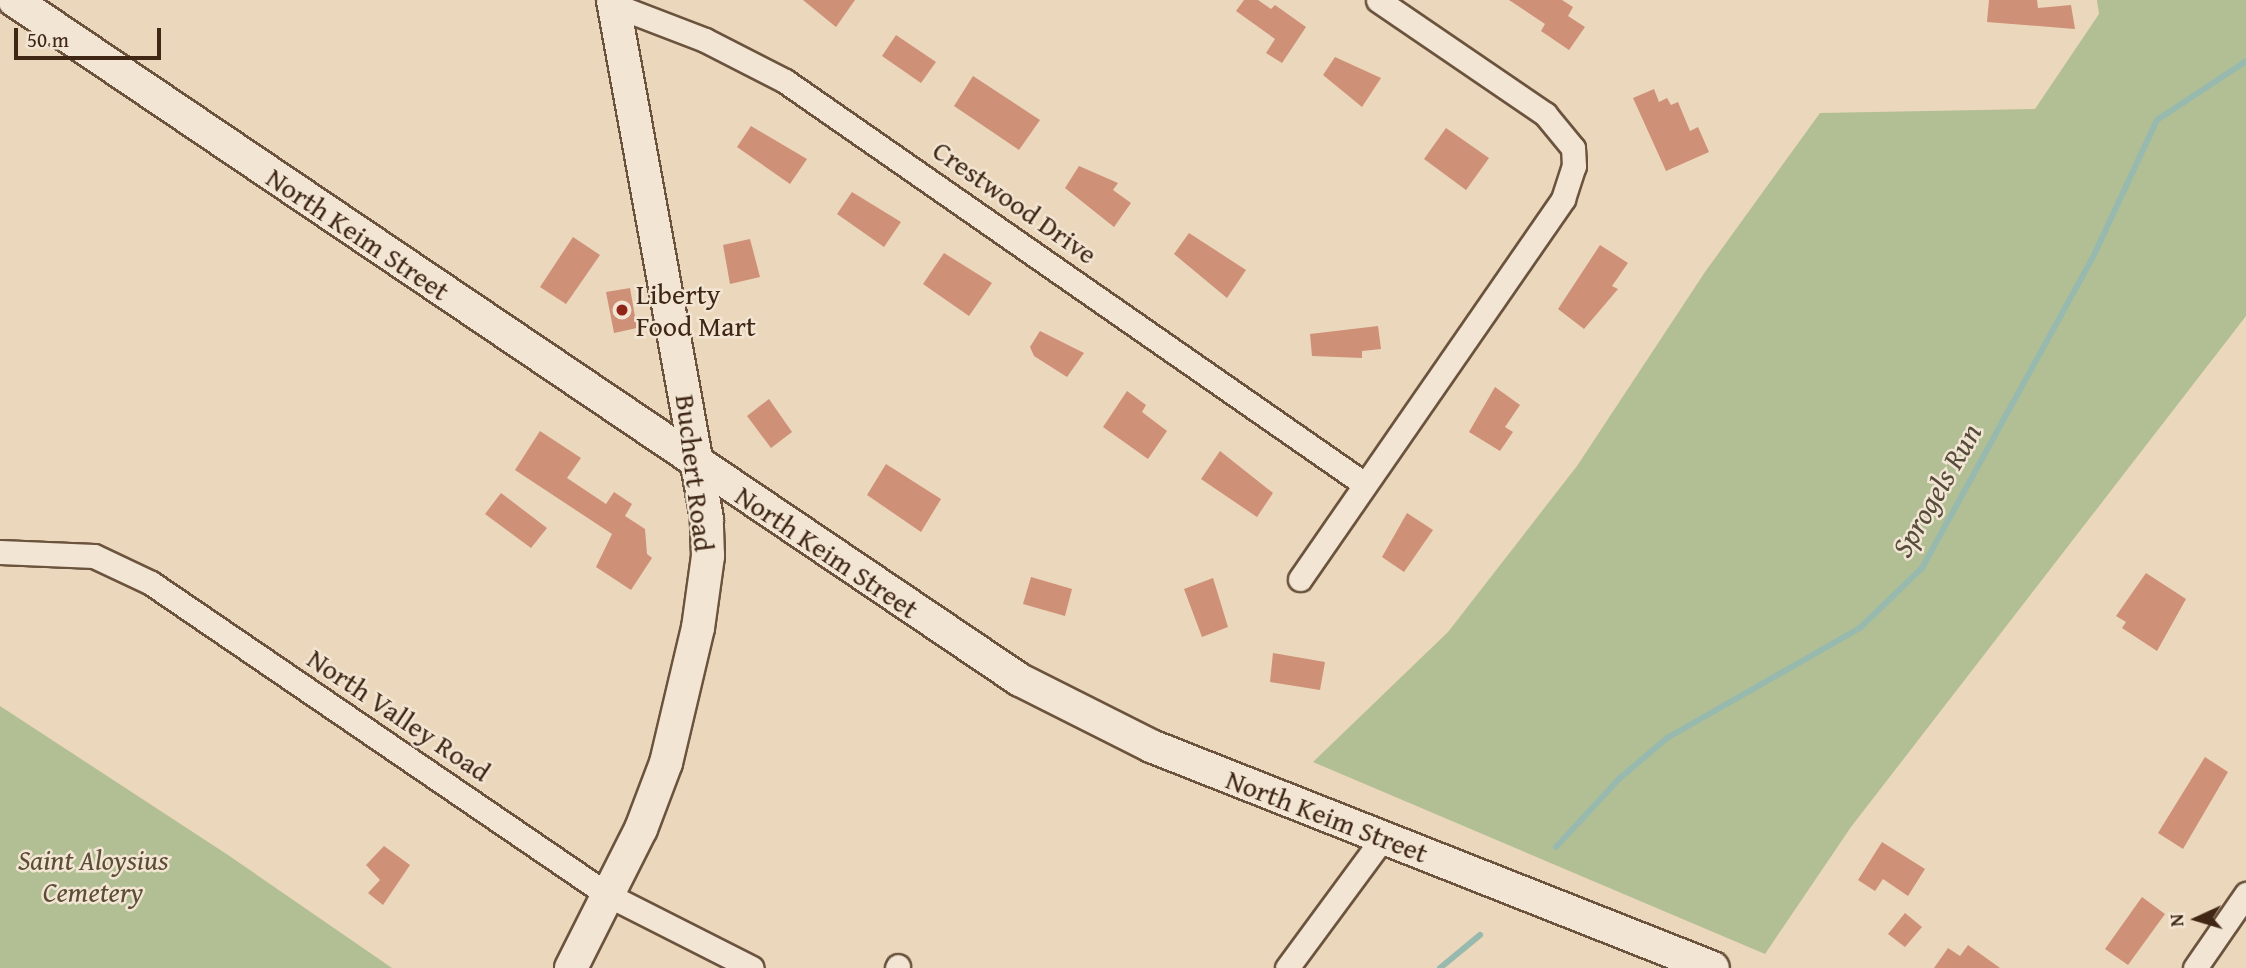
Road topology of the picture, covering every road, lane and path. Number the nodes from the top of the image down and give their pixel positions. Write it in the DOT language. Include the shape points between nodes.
graph roads {
  1 [pos="15,0"];
  2 [pos="1378,0"];
  3 [pos="614,2"];
  4 [pos="698,464"];
  5 [pos="1363,483"];
  6 [pos="0,552"];
  7 [pos="1300,579"];
  8 [pos="1383,838"];
  9 [pos="2246,894"];
  10 [pos="608,895"];
  11 [pos="571,968"];
  12 [pos="752,968"];
  13 [pos="1287,968"];
  14 [pos="1713,968"];
  15 [pos="2195,968"];
  1 -- 4 [label="street, North Keim Street"];
  2 -- 5 [label="street" via="1545,114 1562,131 1575,158 1563,200"];
  3 -- 4 [label="street, Buchert Road"];
  3 -- 5 [label="street, Crestwood Drive" via="705,40 785,81"];
  4 -- 8 [label="street, North Keim Street" via="1020,680 1151,746"];
  4 -- 10 [label="street, Buchert Road" via="708,555 684,699 653,798"];
  5 -- 7 [label="street"];
  6 -- 10 [label="street, North Valley Road" via="94,556 151,583"];
  8 -- 13 [label="street"];
  8 -- 14 [label="street, North Keim Street"];
  9 -- 15 [label="street"];
  10 -- 11 [label="street, Buchert Road"];
  10 -- 12 [label="street, North Valley Road"];
}
